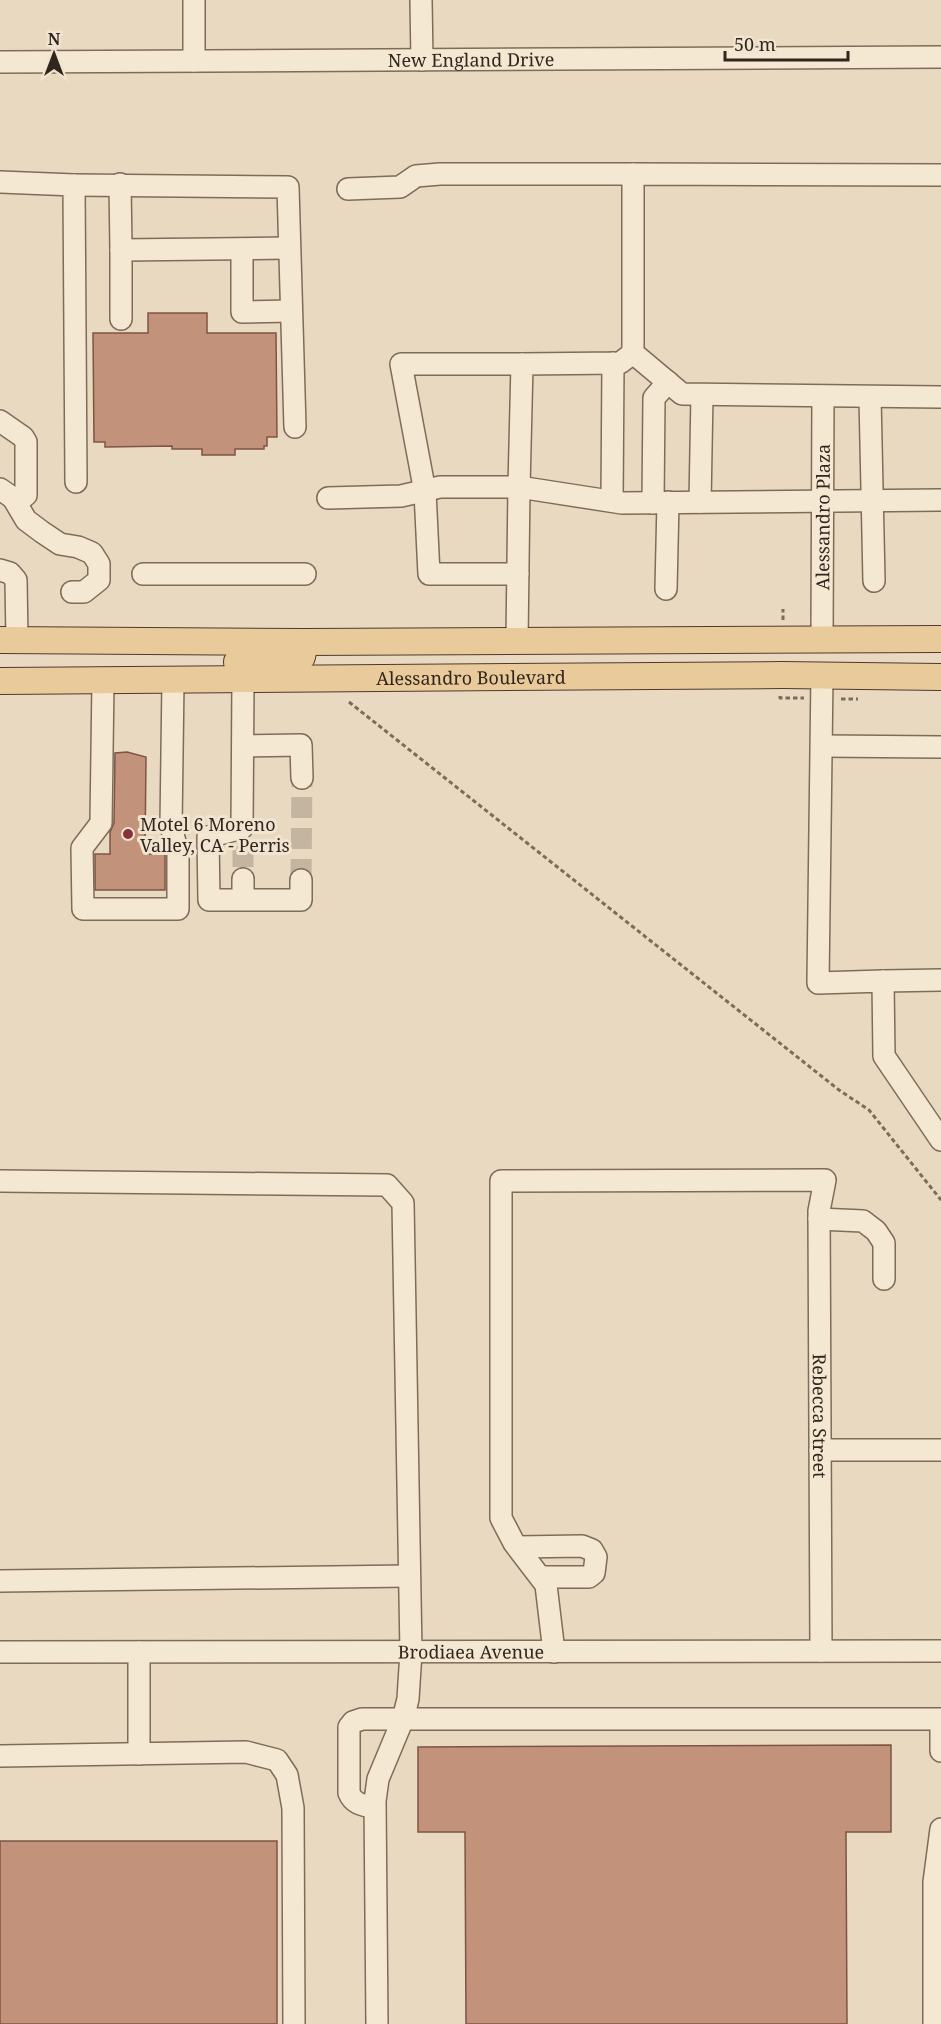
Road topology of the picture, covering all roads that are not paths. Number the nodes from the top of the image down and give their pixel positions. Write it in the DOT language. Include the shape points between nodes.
graph roads {
  1 [pos="194,0"];
  2 [pos="421,0"];
  3 [pos="941,57"];
  4 [pos="422,60"];
  5 [pos="194,61"];
  6 [pos="0,62"];
  7 [pos="633,174"];
  8 [pos="941,175"];
  9 [pos="0,182"];
  10 [pos="74,184"];
  11 [pos="120,184"];
  12 [pos="348,189"];
  13 [pos="288,248"];
  14 [pos="242,249"];
  15 [pos="121,250"];
  16 [pos="291,311"];
  17 [pos="121,319"];
  18 [pos="633,353"];
  19 [pos="613,363"];
  20 [pos="522,364"];
  21 [pos="668,382"];
  22 [pos="702,395"];
  23 [pos="823,396"];
  24 [pos="870,397"];
  25 [pos="941,397"];
  26 [pos="0,421"];
  27 [pos="295,427"];
  28 [pos="76,482"];
  29 [pos="519,487"];
  30 [pos="425,492"];
  31 [pos="7,494"];
  32 [pos="328,498"];
  33 [pos="941,500"];
  34 [pos="612,501"];
  35 [pos="872,501"];
  36 [pos="700,502"];
  37 [pos="823,502"];
  38 [pos="660,503"];
  39 [pos="0,570"];
  40 [pos="143,574"];
  41 [pos="305,574"];
  42 [pos="518,574"];
  43 [pos="874,581"];
  44 [pos="666,589"];
  45 [pos="72,592"];
  46 [pos="822,639"];
  47 [pos="941,639"];
  48 [pos="9,640"];
  49 [pos="517,640"];
  50 [pos="305,642"];
  51 [pos="822,675"];
  52 [pos="941,677"];
  53 [pos="243,680"];
  54 [pos="0,681"];
  55 [pos="103,681"];
  56 [pos="129,681"];
  57 [pos="173,681"];
  58 [pos="244,746"];
  59 [pos="822,746"];
  60 [pos="941,747"];
  61 [pos="302,778"];
  62 [pos="301,880"];
  63 [pos="941,980"];
  64 [pos="883,981"];
  65 [pos="941,1140"];
  66 [pos="0,1181"];
  67 [pos="819,1219"];
  68 [pos="884,1279"];
  69 [pos="820,1450"];
  70 [pos="941,1450"];
  71 [pos="518,1547"];
  72 [pos="409,1576"];
  73 [pos="541,1577"];
  74 [pos="0,1581"];
  75 [pos="820,1651"];
  76 [pos="941,1651"];
  77 [pos="0,1652"];
  78 [pos="139,1652"];
  79 [pos="411,1652"];
  80 [pos="554,1652"];
  81 [pos="403,1719"];
  82 [pos="941,1750"];
  83 [pos="139,1755"];
  84 [pos="0,1756"];
  85 [pos="375,1808"];
  86 [pos="941,1829"];
  87 [pos="938,1996"];
  88 [pos="294,2024"];
  89 [pos="377,2024"];
  90 [pos="934,2024"];
  1 -- 5 [label="street"];
  2 -- 4 [label="street"];
  3 -- 4 [label="street, New England Drive"];
  4 -- 5 [label="street, New England Drive"];
  5 -- 6 [label="street, New England Drive"];
  7 -- 8 [label="street"];
  7 -- 12 [label="street" via="440,174 416,176 400,187"];
  7 -- 18 [label="street"];
  9 -- 10 [label="street"];
  10 -- 11 [label="street"];
  10 -- 28 [label="street"];
  11 -- 13 [label="street" via="288,187"];
  11 -- 15 [label="street"];
  13 -- 14 [label="street"];
  13 -- 16 [label="street"];
  14 -- 15 [label="street"];
  14 -- 16 [label="street" via="242,312"];
  15 -- 17 [label="street"];
  16 -- 27 [label="street"];
  18 -- 19 [label="street" via="620,363"];
  18 -- 21 [label="street"];
  19 -- 20 [label="street"];
  19 -- 34 [label="street"];
  20 -- 29 [label="street"];
  20 -- 30 [label="street" via="401,364"];
  21 -- 22 [label="street" via="682,394"];
  21 -- 38 [label="street" via="654,398"];
  22 -- 23 [label="street"];
  22 -- 36 [label="street"];
  23 -- 24 [label="street"];
  23 -- 37 [label="street, Alessandro Plaza"];
  24 -- 25 [label="street"];
  24 -- 35 [label="street"];
  26 -- 31 [label="street" via="23,437 27,446 26,495 21,499"];
  29 -- 30 [label="street" via="440,487"];
  29 -- 34 [label="street"];
  29 -- 42 [label="street"];
  30 -- 32 [label="street"];
  30 -- 42 [label="street" via="429,574"];
  31 -- 45 [label="street" via="26,520 60,544 92,553 99,564 99,580 84,592"];
  33 -- 35 [label="street"];
  34 -- 38 [label="street"];
  35 -- 37 [label="street"];
  35 -- 43 [label="street"];
  36 -- 37 [label="street"];
  36 -- 38 [label="street"];
  37 -- 46 [label="street, Alessandro Plaza"];
  38 -- 44 [label="street"];
  39 -- 48 [label="street" via="16,580"];
  40 -- 41 [label="street"];
  42 -- 49 [label="street"];
  46 -- 47 [label="main road, Alessandro Boulevard"];
  46 -- 49 [label="main road, Alessandro Boulevard"];
  46 -- 51 [label="main road"];
  48 -- 50 [label="main road, Alessandro Boulevard"];
  49 -- 50 [label="main road, Alessandro Boulevard"];
  50 -- 56 [label="main road" via="302,657 296,662 201,663"];
  51 -- 52 [label="main road, Alessandro Boulevard"];
  51 -- 53 [label="main road, Alessandro Boulevard"];
  51 -- 59 [label="street"];
  53 -- 57 [label="main road, Alessandro Boulevard"];
  53 -- 58 [label="street"];
  54 -- 55 [label="main road, Alessandro Boulevard"];
  55 -- 56 [label="main road, Alessandro Boulevard"];
  55 -- 57 [label="street" via="101,823 82,848 83,909 178,909 178,854 171,826"];
  56 -- 57 [label="main road, Alessandro Boulevard"];
  58 -- 61 [label="street" via="301,745"];
  58 -- 62 [label="street" via="242,837 208,837 209,900 243,889 301,900"];
  59 -- 60 [label="street"];
  59 -- 64 [label="street" via="818,982"];
  63 -- 64 [label="street"];
  64 -- 65 [label="street" via="884,1056"];
  66 -- 72 [label="street" via="387,1185 403,1203"];
  67 -- 68 [label="street" via="863,1221 876,1231 884,1243"];
  67 -- 69 [label="street, Rebecca Street"];
  67 -- 71 [label="street, Rebecca Street" via="825,1180 501,1181 501,1518"];
  69 -- 70 [label="street"];
  69 -- 75 [label="street, Rebecca Street"];
  71 -- 73 [label="street"];
  71 -- 73 [label="street" via="582,1546 592,1550 596,1557 594,1573 589,1577"];
  72 -- 74 [label="street"];
  72 -- 79 [label="street"];
  73 -- 80 [label="street" via="546,1585"];
  75 -- 76 [label="street, Brodiaea Avenue"];
  75 -- 80 [label="street, Brodiaea Avenue"];
  77 -- 78 [label="street, Brodiaea Avenue"];
  78 -- 79 [label="street, Brodiaea Avenue"];
  78 -- 83 [label="street"];
  79 -- 80 [label="street, Brodiaea Avenue"];
  79 -- 81 [label="street"];
  81 -- 82 [label="street" via="941,1719"];
  81 -- 85 [label="street" via="378,1779"];
  81 -- 85 [label="street" via="362,1719 349,1727 349,1793 357,1804"];
  83 -- 84 [label="street"];
  83 -- 88 [label="street" via="246,1752 277,1760 287,1775 293,1808"];
  85 -- 89 [label="street"];
  86 -- 87 [label="street" via="934,1881"];
  87 -- 90 [label="street"];
}
